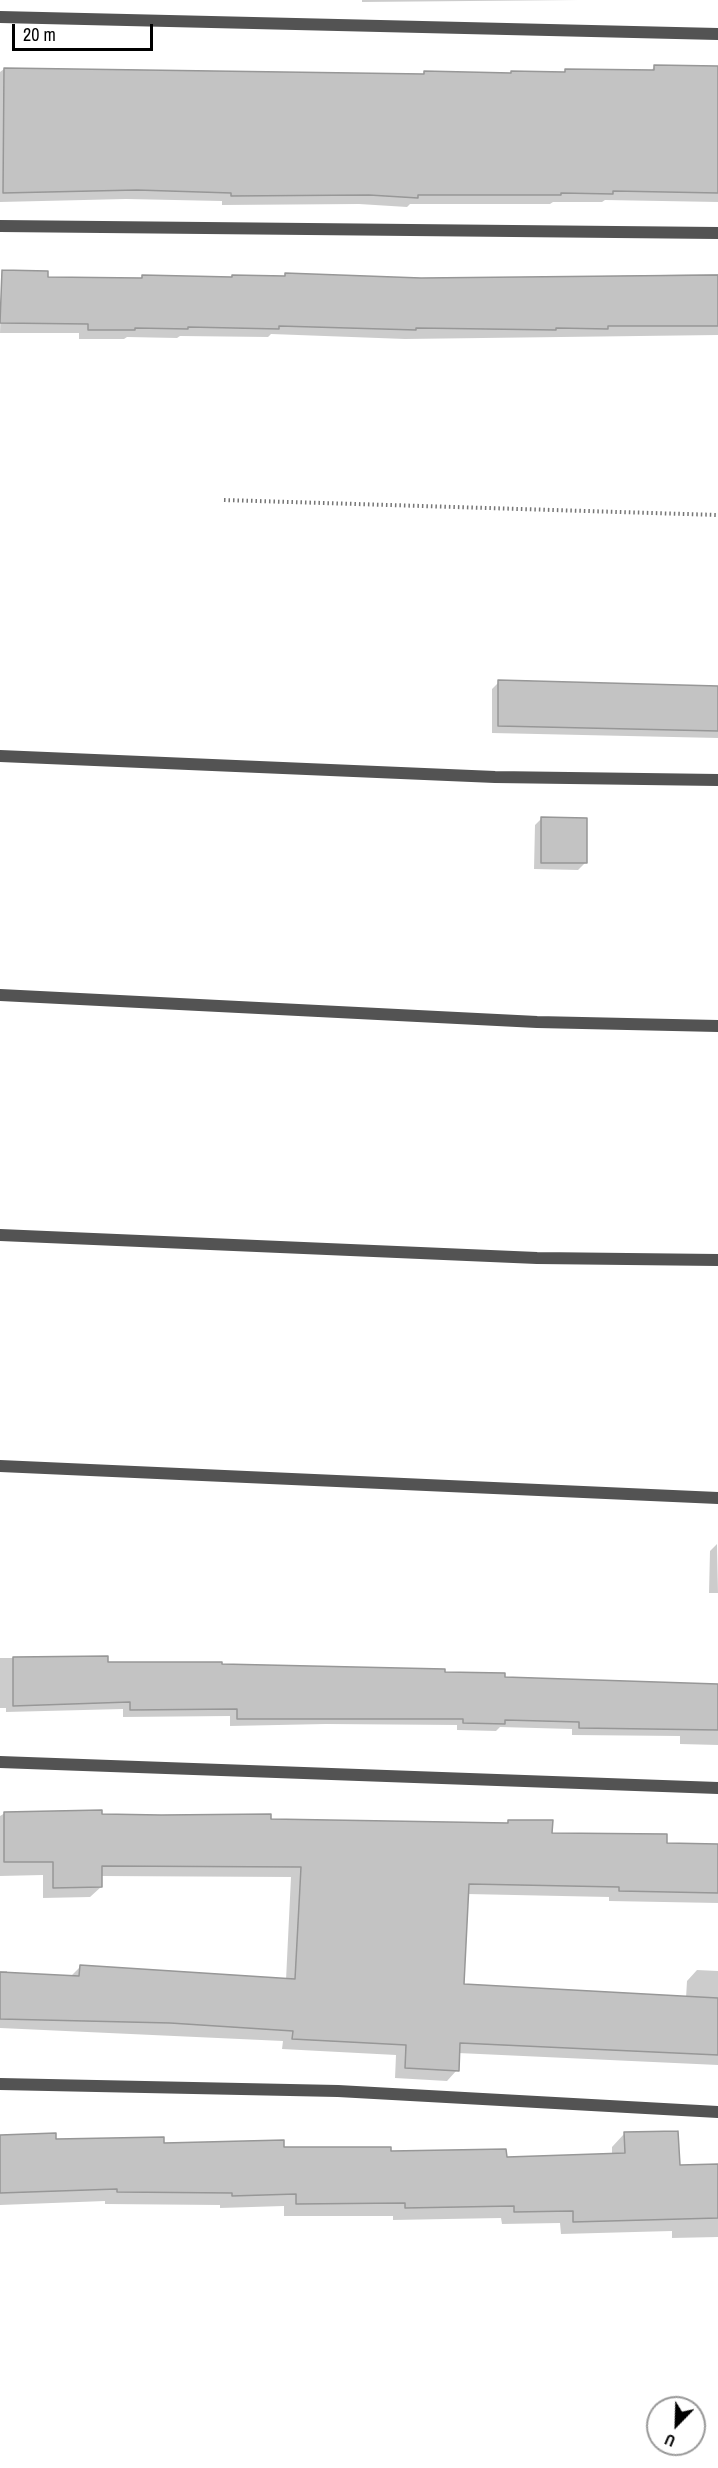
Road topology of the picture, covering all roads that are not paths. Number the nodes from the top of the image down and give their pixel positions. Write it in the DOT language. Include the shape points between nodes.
graph roads {
  1 [pos="0,17"];
  2 [pos="718,34"];
  3 [pos="0,226"];
  4 [pos="718,233"];
  5 [pos="0,756"];
  6 [pos="718,780"];
  7 [pos="0,995"];
  8 [pos="718,1026"];
  9 [pos="0,1235"];
  10 [pos="718,1260"];
  11 [pos="0,1466"];
  12 [pos="718,1498"];
  13 [pos="0,1762"];
  14 [pos="718,1788"];
  15 [pos="0,2084"];
  16 [pos="718,2112"];
  1 -- 2 [label="street"];
  3 -- 4 [label="street"];
  5 -- 6 [label="street" via="495,777"];
  7 -- 8 [label="street" via="537,1022"];
  9 -- 10 [label="street" via="537,1258"];
  11 -- 12 [label="street"];
  13 -- 14 [label="street"];
  15 -- 16 [label="street" via="338,2091"];
}
